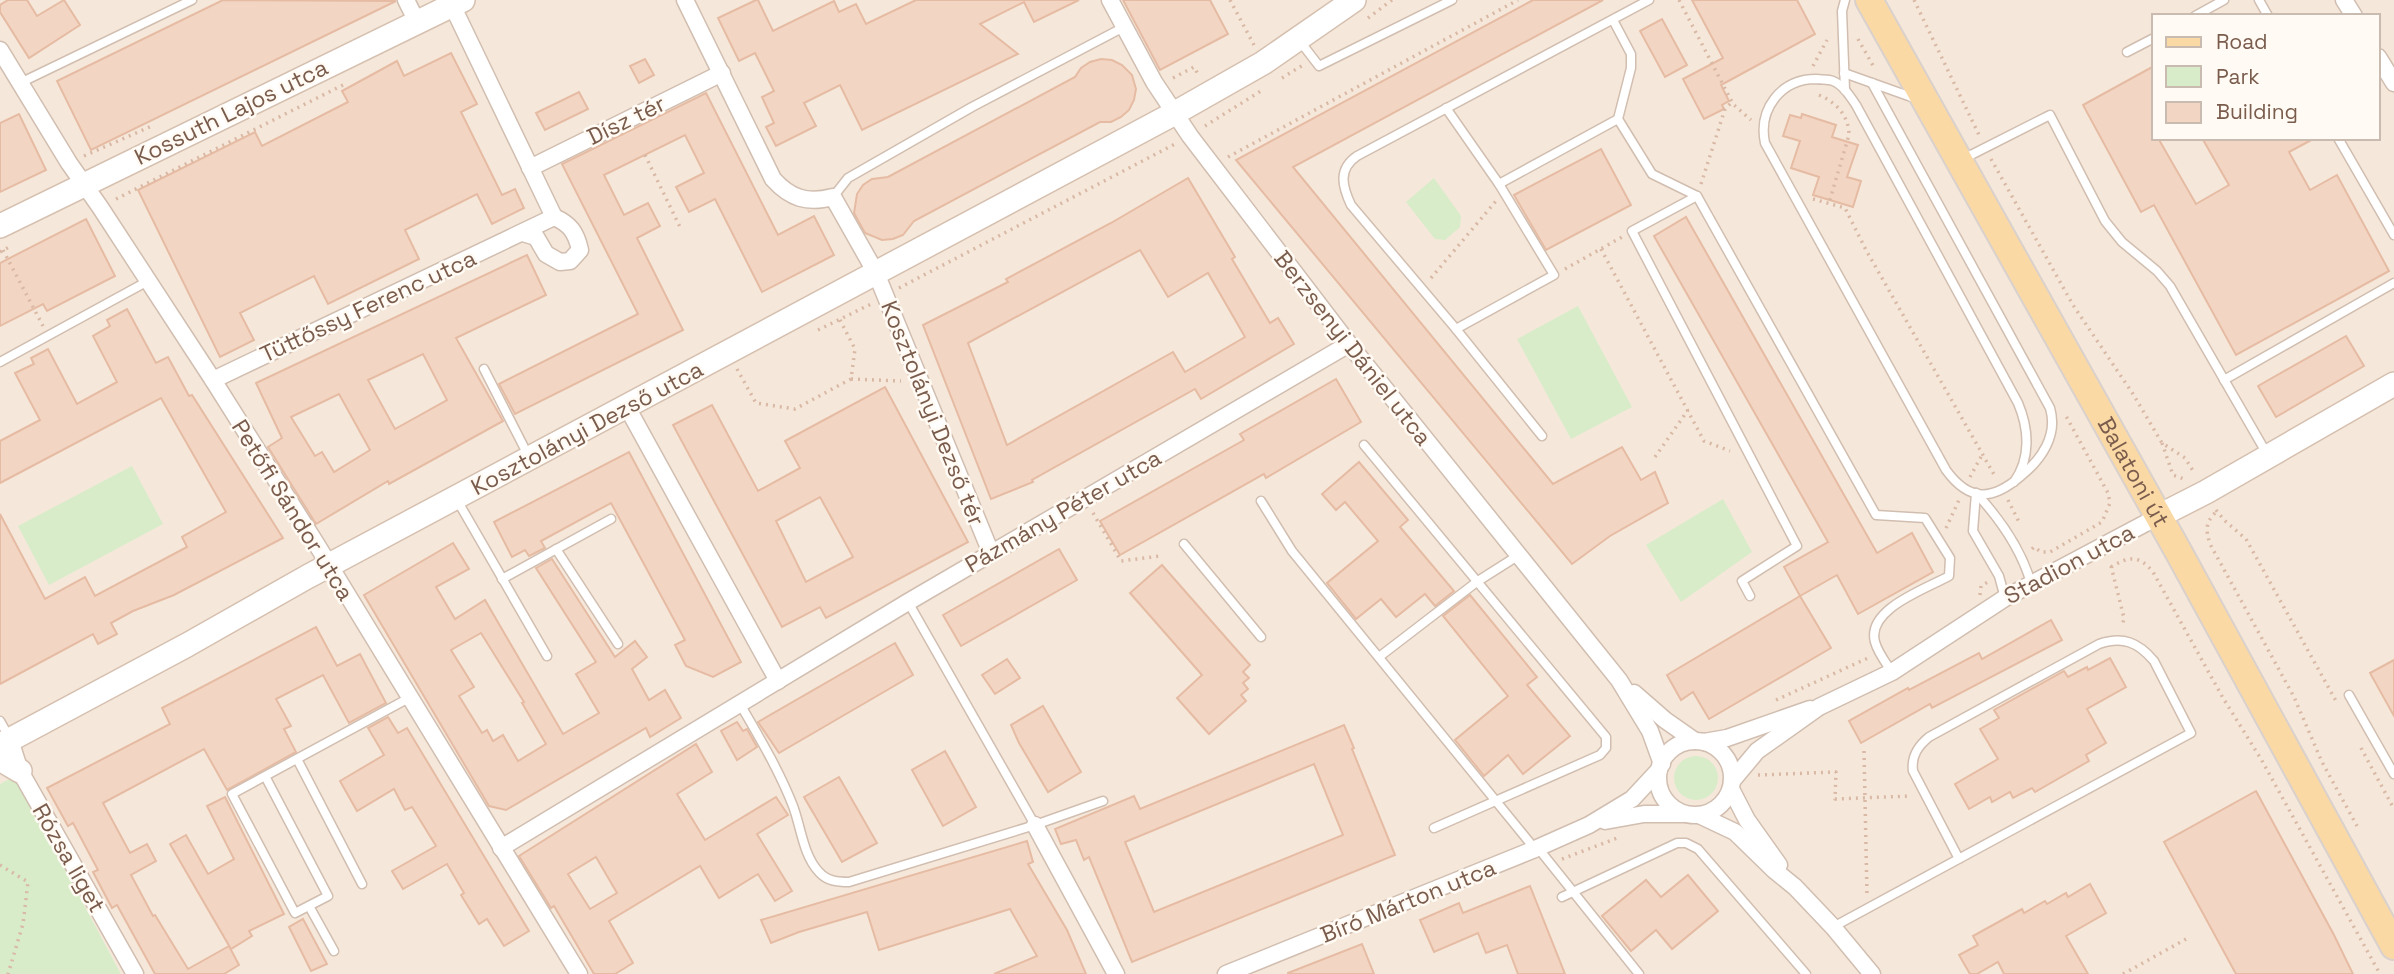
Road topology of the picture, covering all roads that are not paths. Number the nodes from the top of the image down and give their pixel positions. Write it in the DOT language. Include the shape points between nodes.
graph roads {
  1 [pos="192,0"];
  2 [pos="406,0"];
  3 [pos="685,0"];
  4 [pos="1110,0"];
  5 [pos="1354,0"];
  6 [pos="1452,0"];
  7 [pos="1649,0"];
  8 [pos="1845,0"];
  9 [pos="1869,0"];
  10 [pos="2224,0"];
  11 [pos="457,3"];
  12 [pos="2199,14"];
  13 [pos="1613,20"];
  14 [pos="417,22"];
  15 [pos="1124,27"];
  16 [pos="2152,39"];
  17 [pos="1299,40"];
  18 [pos="0,50"];
  19 [pos="2127,52"];
  20 [pos="2380,60"];
  21 [pos="722,73"];
  22 [pos="1844,73"];
  23 [pos="20,83"];
  24 [pos="1872,83"];
  25 [pos="2394,83"];
  26 [pos="1845,90"];
  27 [pos="1925,102"];
  28 [pos="1446,108"];
  29 [pos="1174,113"];
  30 [pos="1618,119"];
  31 [pos="2340,140"];
  32 [pos="1958,162"];
  33 [pos="530,168"];
  34 [pos="83,184"];
  35 [pos="1502,188"];
  36 [pos="1697,196"];
  37 [pos="833,197"];
  38 [pos="554,217"];
  39 [pos="0,226"];
  40 [pos="523,233"];
  41 [pos="2394,234"];
  42 [pos="876,273"];
  43 [pos="148,281"];
  44 [pos="2394,283"];
  45 [pos="1456,330"];
  46 [pos="1349,344"];
  47 [pos="0,362"];
  48 [pos="484,369"];
  49 [pos="213,380"];
  50 [pos="2224,380"];
  51 [pos="2394,384"];
  52 [pos="627,407"];
  53 [pos="1542,436"];
  54 [pos="1364,445"];
  55 [pos="2269,456"];
  56 [pos="530,459"];
  57 [pos="2014,482"];
  58 [pos="1976,494"];
  59 [pos="456,498"];
  60 [pos="1261,501"];
  61 [pos="2159,516"];
  62 [pos="611,519"];
  63 [pos="1184,544"];
  64 [pos="556,549"];
  65 [pos="991,553"];
  66 [pos="1519,555"];
  67 [pos="329,565"];
  68 [pos="502,579"];
  69 [pos="1478,582"];
  70 [pos="2031,583"];
  71 [pos="1750,596"];
  72 [pos="2005,598"];
  73 [pos="908,602"];
  74 [pos="1261,637"];
  75 [pos="618,644"];
  76 [pos="547,656"];
  77 [pos="1380,657"];
  78 [pos="1892,672"];
  79 [pos="1619,680"];
  80 [pos="778,681"];
  81 [pos="2349,695"];
  82 [pos="409,698"];
  83 [pos="740,704"];
  84 [pos="1819,707"];
  85 [pos="3,741"];
  86 [pos="1699,742"];
  87 [pos="297,759"];
  88 [pos="1661,767"];
  89 [pos="20,771"];
  90 [pos="2394,774"];
  91 [pos="265,776"];
  92 [pos="1731,785"];
  93 [pos="1103,801"];
  94 [pos="1497,801"];
  95 [pos="1692,814"];
  96 [pos="1035,825"];
  97 [pos="1589,825"];
  98 [pos="1434,828"];
  99 [pos="501,848"];
  100 [pos="1536,849"];
  101 [pos="1959,859"];
  102 [pos="362,884"];
  103 [pos="1794,887"];
  104 [pos="1573,892"];
  105 [pos="1562,897"];
  106 [pos="309,906"];
  107 [pos="1833,927"];
  108 [pos="2394,946"];
  109 [pos="334,951"];
  110 [pos="1266,967"];
  111 [pos="135,974"];
  112 [pos="579,974"];
  113 [pos="1116,974"];
  114 [pos="1226,974"];
  115 [pos="1639,974"];
  116 [pos="1806,974"];
  117 [pos="1872,974"];
  1 -- 23 [label="lane"];
  2 -- 14 [label="street"];
  3 -- 21 [label="street"];
  4 -- 15 [label="street, Berzsenyi Dániel utca"];
  5 -- 17 [label="main road, Kosztolányi Dezső utca"];
  6 -- 17 [label="lane" via="1319,66"];
  7 -- 13 [label="lane"];
  8 -- 22 [label="lane"];
  9 -- 27 [label="main road, Balatoni út"];
  10 -- 12 [label="lane"];
  11 -- 14 [label="main road, Kossuth Lajos utca"];
  11 -- 33 [label="street"];
  13 -- 28 [label="lane"];
  13 -- 30 [label="lane" via="1631,54"];
  14 -- 34 [label="main road, Kossuth Lajos utca"];
  15 -- 29 [label="street, Berzsenyi Dániel utca"];
  15 -- 37 [label="lane" via="848,178"];
  16 -- 19 [label="lane"];
  17 -- 29 [label="main road, Kosztolányi Dezső utca"];
  18 -- 23 [label="street, Petőfi Sándor utca"];
  20 -- 25 [label="street"];
  21 -- 33 [label="street, Dísz tér"];
  21 -- 37 [label="street" via="780,187 802,200"];
  22 -- 24 [label="lane"];
  22 -- 26 [label="lane"];
  23 -- 34 [label="street, Petőfi Sándor utca"];
  24 -- 27 [label="lane"];
  24 -- 57 [label="lane" via="2050,408 2053,425 2046,448"];
  26 -- 57 [label="lane" via="2024,416 2025,461"];
  26 -- 58 [label="lane" via="1830,80 1805,79 1791,84 1776,96 1766,113 1765,143 1946,470 1964,489"];
  27 -- 32 [label="main road, Balatoni út"];
  28 -- 35 [label="lane"];
  28 -- 45 [label="lane" via="1357,156 1343,171 1351,205"];
  29 -- 42 [label="main road, Kosztolányi Dezső utca"];
  29 -- 46 [label="street, Berzsenyi Dániel utca"];
  30 -- 35 [label="lane"];
  30 -- 36 [label="lane" via="1652,174"];
  31 -- 41 [label="lane"];
  32 -- 50 [label="lane" via="2050,115 2105,221 2170,286"];
  32 -- 61 [label="main road, Balatoni út"];
  33 -- 38 [label="street"];
  34 -- 39 [label="main road, Kossuth Lajos utca"];
  34 -- 43 [label="street, Petőfi Sándor utca"];
  35 -- 45 [label="lane" via="1553,275"];
  36 -- 71 [label="lane" via="1633,231 1797,546 1742,581"];
  36 -- 78 [label="lane" via="1876,515 1925,518 1950,558 1949,576 1880,617 1874,640"];
  37 -- 42 [label="street, Kosztolányi Dezső tér"];
  38 -- 40 [label="street, Tüttőssy Ferenc utca"];
  38 -- 40 [label="street" via="577,235 580,250 570,261 560,262 546,254 537,237"];
  40 -- 49 [label="street, Tüttőssy Ferenc utca"];
  42 -- 52 [label="main road, Kosztolányi Dezső utca"];
  42 -- 65 [label="street, Kosztolányi Dezső tér"];
  43 -- 47 [label="lane"];
  43 -- 49 [label="street, Petőfi Sándor utca"];
  44 -- 50 [label="lane"];
  45 -- 53 [label="lane"];
  46 -- 65 [label="street, Pázmány Péter utca"];
  46 -- 66 [label="street, Berzsenyi Dániel utca"];
  48 -- 56 [label="lane"];
  49 -- 67 [label="street, Petőfi Sándor utca"];
  50 -- 55 [label="lane"];
  51 -- 55 [label="main road, Stadion utca"];
  52 -- 56 [label="main road, Kosztolányi Dezső utca"];
  52 -- 80 [label="street"];
  54 -- 69 [label="lane"];
  55 -- 61 [label="main road, Stadion utca"];
  56 -- 59 [label="main road, Kosztolányi Dezső utca"];
  57 -- 58 [label="lane" via="2003,490"];
  58 -- 70 [label="lane" via="2025,562"];
  58 -- 72 [label="lane" via="1973,531 1999,576"];
  59 -- 67 [label="main road, Kosztolányi Dezső utca"];
  59 -- 68 [label="lane"];
  60 -- 77 [label="lane" via="1292,551"];
  61 -- 70 [label="street, Stadion utca"];
  61 -- 108 [label="main road, Balatoni út"];
  62 -- 64 [label="lane"];
  63 -- 74 [label="lane"];
  64 -- 68 [label="lane"];
  64 -- 75 [label="lane"];
  65 -- 73 [label="street, Pázmány Péter utca"];
  66 -- 69 [label="lane"];
  66 -- 79 [label="street, Berzsenyi Dániel utca"];
  67 -- 82 [label="street, Petőfi Sándor utca"];
  67 -- 85 [label="main road, Kosztolányi Dezső utca"];
  68 -- 76 [label="lane"];
  69 -- 77 [label="lane"];
  69 -- 94 [label="lane" via="1606,737 1600,755"];
  70 -- 72 [label="street, Stadion utca"];
  72 -- 78 [label="street, Stadion utca"];
  73 -- 80 [label="street, Pázmány Péter utca"];
  73 -- 96 [label="lane"];
  77 -- 94 [label="lane"];
  78 -- 84 [label="street, Stadion utca"];
  79 -- 86 [label="street, Berzsenyi Dániel utca"];
  79 -- 88 [label="street, Berzsenyi Dániel utca" via="1650,731"];
  80 -- 83 [label="street, Pázmány Péter utca"];
  81 -- 90 [label="lane"];
  82 -- 87 [label="lane"];
  82 -- 99 [label="street, Petőfi Sándor utca"];
  83 -- 96 [label="lane" via="793,805 810,859 820,874 832,881 849,882"];
  83 -- 99 [label="street, Pázmány Péter utca"];
  84 -- 86 [label="street, Stadion utca" via="1727,738"];
  84 -- 92 [label="street, Stadion utca" via="1757,751"];
  85 -- 89 [label="main road"];
  86 -- 88 [label="street" via="1678,745"];
  86 -- 92 [label="street" via="1723,753 1730,766"];
  87 -- 91 [label="lane"];
  87 -- 102 [label="lane"];
  88 -- 95 [label="street" via="1659,784 1664,797 1674,808"];
  88 -- 97 [label="street, Bíró Márton utca" via="1632,799"];
  89 -- 111 [label="street, Rózsa liget"];
  91 -- 106 [label="lane" via="327,896"];
  91 -- 106 [label="lane" via="232,794 295,913"];
  92 -- 95 [label="street" via="1716,808"];
  92 -- 103 [label="street" via="1748,820"];
  93 -- 96 [label="lane"];
  94 -- 98 [label="lane"];
  94 -- 100 [label="lane"];
  95 -- 97 [label="street, Bíró Márton utca" via="1644,814"];
  95 -- 103 [label="street" via="1735,832"];
  96 -- 113 [label="street"];
  97 -- 100 [label="street, Bíró Márton utca"];
  99 -- 112 [label="street, Petőfi Sándor utca"];
  100 -- 104 [label="lane"];
  100 -- 110 [label="street, Bíró Márton utca"];
  101 -- 101 [label="lane" via="1912,765 1916,751 1929,737 2099,644 2120,639 2137,645 2154,661 2191,733"];
  101 -- 107 [label="lane"];
  103 -- 107 [label="street"];
  104 -- 105 [label="lane"];
  104 -- 115 [label="lane"];
  104 -- 116 [label="lane" via="1677,843 1686,843 1698,849"];
  106 -- 109 [label="lane"];
  107 -- 117 [label="street"];
  110 -- 114 [label="street, Bíró Márton utca"];
}
